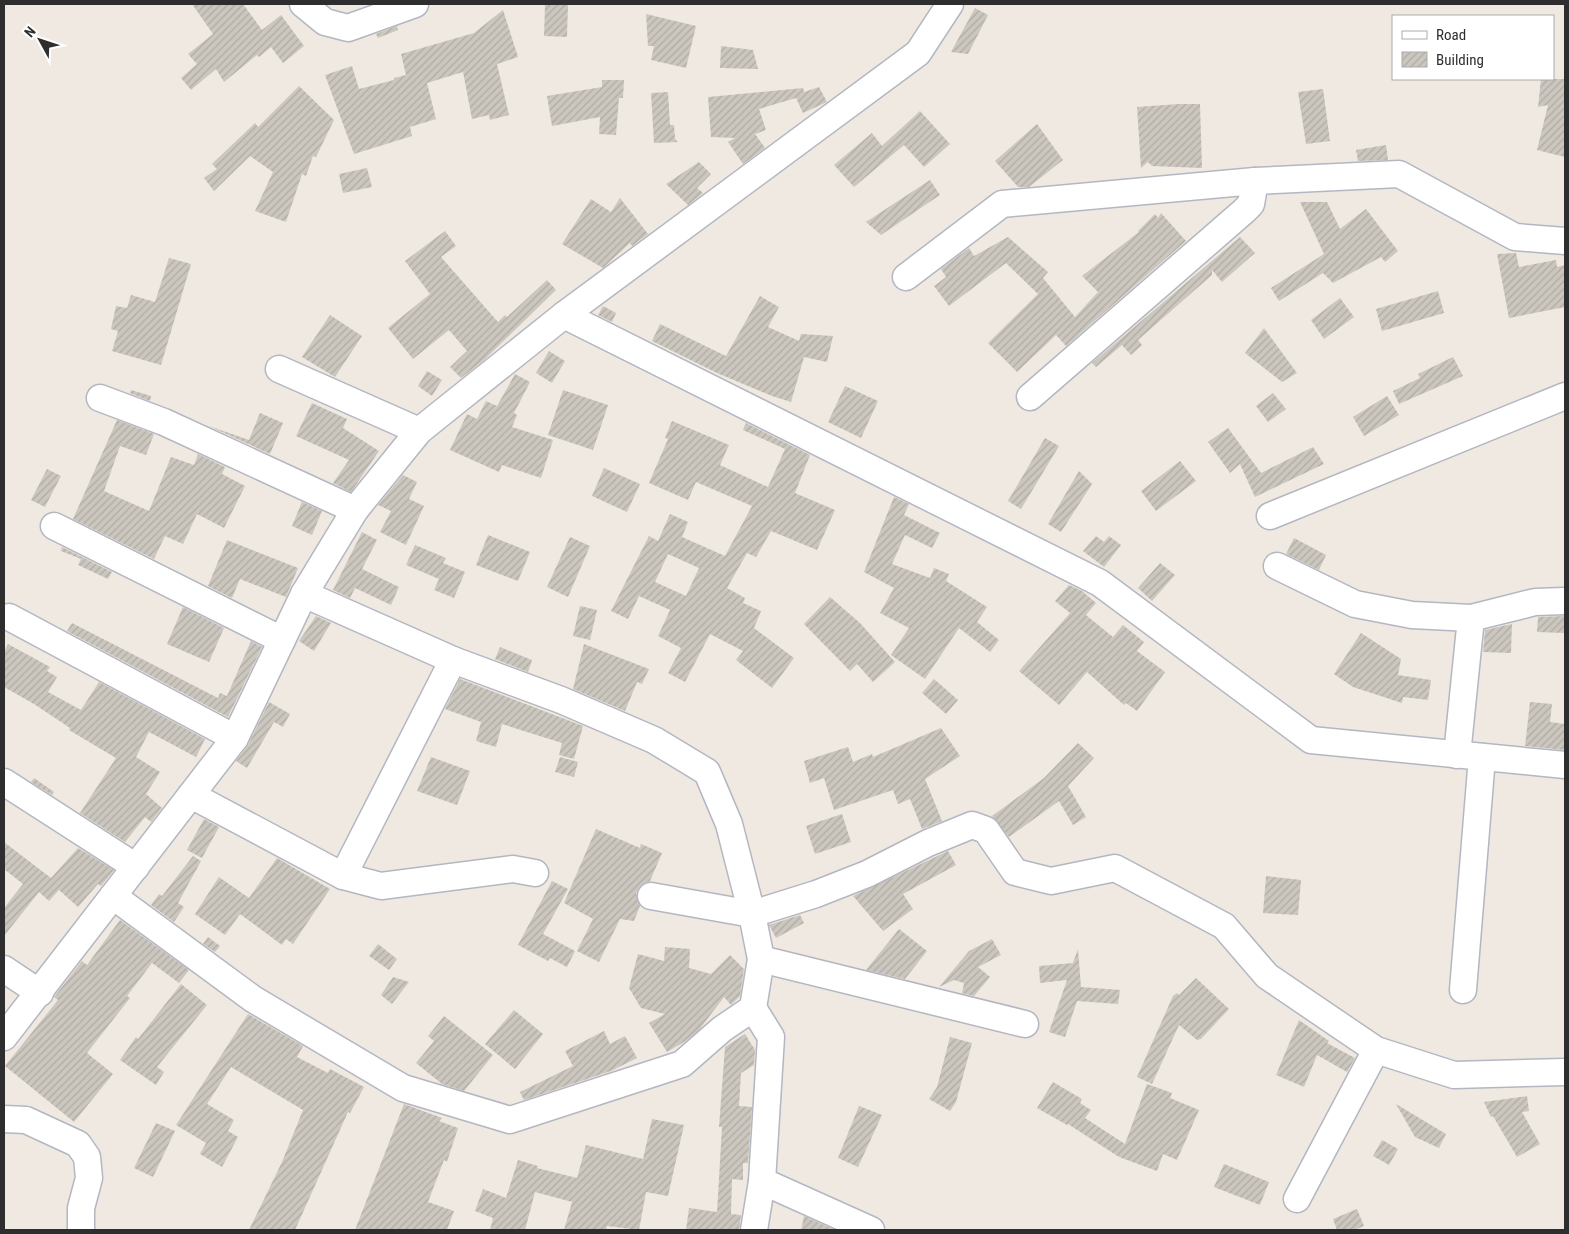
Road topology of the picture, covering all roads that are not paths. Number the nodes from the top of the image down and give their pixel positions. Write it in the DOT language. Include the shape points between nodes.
graph roads {
  1 [pos="303,4"];
  2 [pos="416,4"];
  3 [pos="950,4"];
  4 [pos="1255,181"];
  5 [pos="1565,241"];
  6 [pos="906,277"];
  7 [pos="564,315"];
  8 [pos="279,368"];
  9 [pos="1565,396"];
  10 [pos="1030,397"];
  11 [pos="100,398"];
  12 [pos="419,431"];
  13 [pos="355,510"];
  14 [pos="1270,516"];
  15 [pos="54,526"];
  16 [pos="1277,566"];
  17 [pos="304,594"];
  18 [pos="1565,602"];
  19 [pos="9,617"];
  20 [pos="1472,618"];
  21 [pos="282,640"];
  22 [pos="453,660"];
  23 [pos="235,738"];
  24 [pos="1457,755"];
  25 [pos="1482,757"];
  26 [pos="1565,765"];
  27 [pos="4,782"];
  28 [pos="191,796"];
  29 [pos="136,867"];
  30 [pos="535,873"];
  31 [pos="343,876"];
  32 [pos="113,896"];
  33 [pos="651,896"];
  34 [pos="752,914"];
  35 [pos="761,959"];
  36 [pos="4,969"];
  37 [pos="1463,990"];
  38 [pos="40,993"];
  39 [pos="753,1008"];
  40 [pos="1025,1024"];
  41 [pos="4,1037"];
  42 [pos="1376,1050"];
  43 [pos="1565,1072"];
  44 [pos="4,1119"];
  45 [pos="762,1181"];
  46 [pos="1297,1199"];
  47 [pos="81,1230"];
  48 [pos="754,1230"];
  49 [pos="871,1230"];
  1 -- 2 [label="street" via="326,22 348,28"];
  3 -- 7 [label="street" via="918,53"];
  4 -- 5 [label="street" via="1399,174 1515,237"];
  4 -- 6 [label="street" via="1002,204"];
  4 -- 10 [label="street" via="1251,204 1244,211"];
  7 -- 12 [label="street"];
  7 -- 24 [label="street" via="1100,583 1311,740"];
  8 -- 12 [label="street"];
  9 -- 14 [label="street"];
  11 -- 13 [label="street" via="164,422"];
  12 -- 13 [label="street"];
  13 -- 17 [label="street"];
  15 -- 21 [label="street"];
  16 -- 20 [label="street" via="1355,604 1412,615"];
  17 -- 21 [label="street"];
  17 -- 22 [label="street"];
  18 -- 20 [label="street" via="1535,602"];
  19 -- 23 [label="street"];
  20 -- 24 [label="street"];
  21 -- 23 [label="street"];
  22 -- 31 [label="street"];
  22 -- 34 [label="street" via="561,700 654,740 707,772 729,824"];
  23 -- 28 [label="street"];
  24 -- 25 [label="street"];
  25 -- 26 [label="street"];
  25 -- 37 [label="street"];
  27 -- 29 [label="street"];
  28 -- 29 [label="street"];
  28 -- 31 [label="street"];
  29 -- 32 [label="street"];
  30 -- 31 [label="street" via="513,869 380,886"];
  32 -- 38 [label="street"];
  32 -- 39 [label="street" via="254,999 403,1088 510,1120 682,1064 722,1029"];
  33 -- 34 [label="street"];
  34 -- 35 [label="street"];
  34 -- 42 [label="street" via="867,874 936,839 972,825 986,830 1015,872 1051,881 1115,868 1224,926 1267,976"];
  35 -- 39 [label="street"];
  35 -- 40 [label="street"];
  36 -- 38 [label="street"];
  38 -- 41 [label="street"];
  39 -- 45 [label="street" via="771,1037"];
  42 -- 43 [label="street" via="1454,1075"];
  42 -- 46 [label="street"];
  44 -- 47 [label="street" via="26,1120 78,1144 87,1157 89,1178 81,1208"];
  45 -- 48 [label="street"];
  45 -- 49 [label="street"];
}
